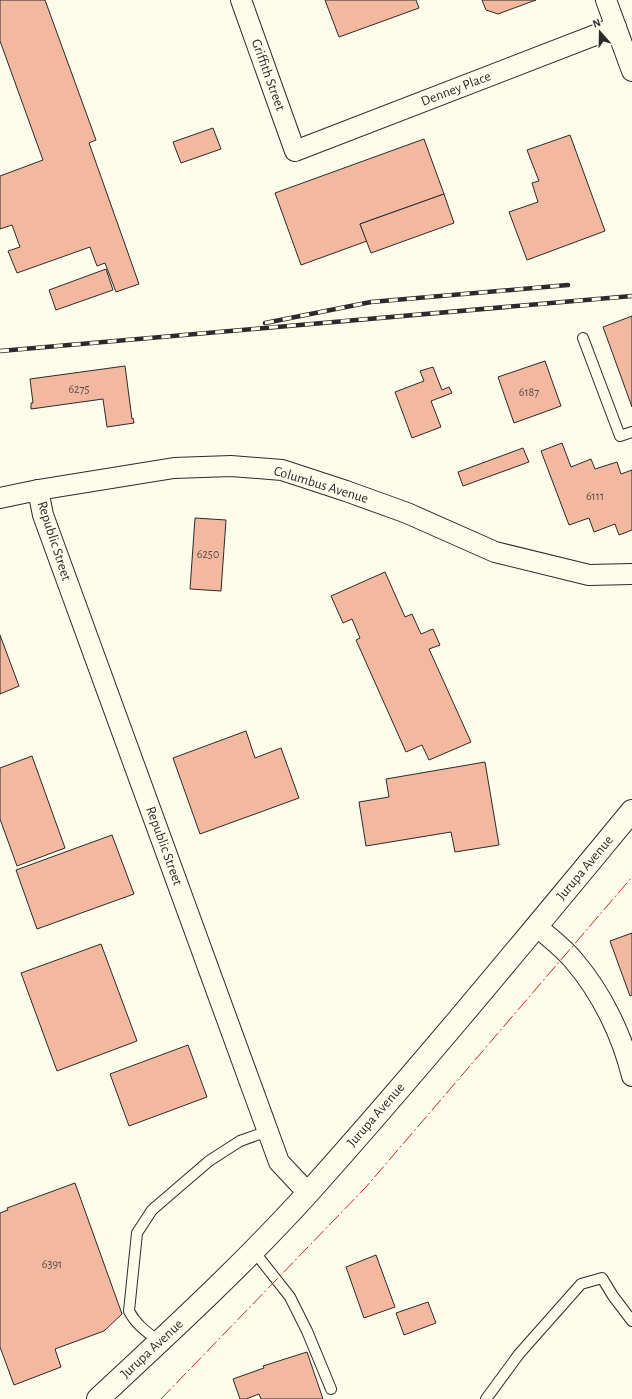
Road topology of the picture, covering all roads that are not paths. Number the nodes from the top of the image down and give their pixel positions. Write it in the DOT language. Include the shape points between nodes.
graph roads {
  1 [pos="241,0"];
  2 [pos="606,0"];
  3 [pos="616,27"];
  4 [pos="632,71"];
  5 [pos="295,151"];
  6 [pos="583,338"];
  7 [pos="632,432"];
  8 [pos="38,490"];
  9 [pos="0,498"];
  10 [pos="632,574"];
  11 [pos="632,811"];
  12 [pos="537,926"];
  13 [pos="632,1076"];
  14 [pos="268,1131"];
  15 [pos="308,1193"];
  16 [pos="253,1250"];
  17 [pos="632,1321"];
  18 [pos="160,1342"];
  19 [pos="331,1388"];
  20 [pos="98,1399"];
  21 [pos="486,1399"];
  1 -- 5 [label="street, Griffith Street"];
  2 -- 3 [label="street"];
  3 -- 4 [label="street"];
  3 -- 5 [label="street, Denney Place"];
  6 -- 7 [label="lane" via="620,436"];
  8 -- 9 [label="street, Columbus Avenue"];
  8 -- 10 [label="street, Columbus Avenue" via="174,468 231,466 282,470 407,513 495,552 589,575"];
  8 -- 14 [label="street, Republic Street" via="43,515"];
  11 -- 12 [label="main road, Jurupa Avenue"];
  12 -- 13 [label="street" via="575,961 598,994 626,1052"];
  12 -- 15 [label="main road, Jurupa Avenue"];
  14 -- 15 [label="street, Republic Street" via="279,1162"];
  14 -- 18 [label="lane" via="240,1141 209,1161 152,1210 137,1233 129,1311 133,1319"];
  15 -- 16 [label="main road, Jurupa Avenue"];
  16 -- 18 [label="main road, Jurupa Avenue"];
  16 -- 19 [label="lane" via="290,1297"];
  17 -- 21 [label="lane" via="602,1278 581,1284 519,1354"];
  18 -- 20 [label="main road, Jurupa Avenue"];
}
